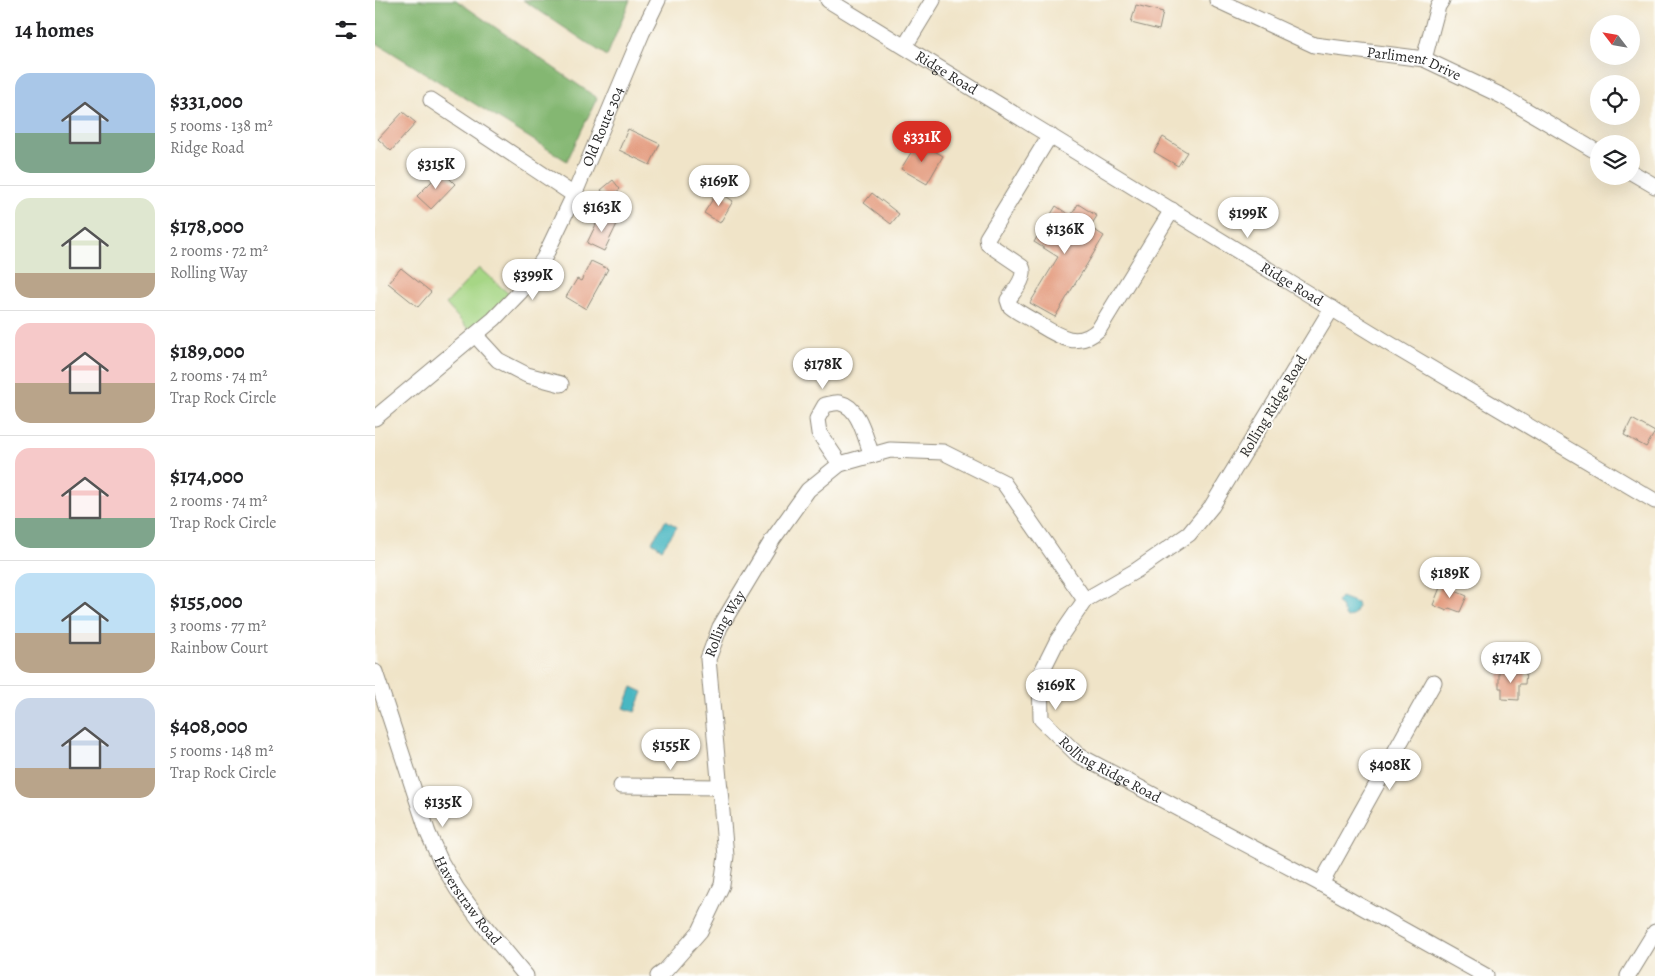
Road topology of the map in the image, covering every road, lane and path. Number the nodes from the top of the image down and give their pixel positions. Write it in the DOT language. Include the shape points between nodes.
graph roads {
  1 [pos="658,0"];
  2 [pos="828,0"];
  3 [pos="933,0"];
  4 [pos="1217,0"];
  5 [pos="1442,0"];
  6 [pos="905,46"];
  7 [pos="1424,59"];
  8 [pos="431,100"];
  9 [pos="1050,135"];
  10 [pos="1590,148"];
  11 [pos="1640,177"];
  12 [pos="1655,186"];
  13 [pos="574,195"];
  14 [pos="1172,210"];
  15 [pos="1332,308"];
  16 [pos="475,335"];
  17 [pos="561,384"];
  18 [pos="375,418"];
  19 [pos="872,455"];
  20 [pos="840,464"];
  21 [pos="1655,501"];
  22 [pos="1085,600"];
  23 [pos="375,672"];
  24 [pos="1434,682"];
  25 [pos="621,786"];
  26 [pos="720,787"];
  27 [pos="1321,884"];
  28 [pos="1655,932"];
  29 [pos="526,976"];
  30 [pos="658,976"];
  31 [pos="1485,976"];
  32 [pos="1628,976"];
  1 -- 13 [label="street, Old Route 304"];
  2 -- 6 [label="street, Ridge Road"];
  3 -- 6 [label="street"];
  4 -- 7 [label="street, Parliment Drive" via="1315,45"];
  5 -- 7 [label="street"];
  6 -- 9 [label="street, Ridge Road"];
  7 -- 10 [label="street, Parliment Drive" via="1503,96"];
  8 -- 13 [label="street"];
  9 -- 14 [label="street, Ridge Road"];
  9 -- 14 [label="street" via="987,238 988,244 1023,269 1023,276 1008,300 1013,308 1038,324 1065,338 1085,339 1094,334"];
  11 -- 12 [label="street"];
  13 -- 16 [label="street, Old Route 304" via="544,258 521,291"];
  14 -- 15 [label="street, Ridge Road"];
  15 -- 21 [label="street, Ridge Road"];
  15 -- 22 [label="street, Rolling Ridge Road" via="1200,523 1137,570"];
  16 -- 17 [label="street" via="498,360 527,375"];
  16 -- 18 [label="street, Old Route 304"];
  19 -- 20 [label="street, Rolling Way"];
  19 -- 20 [label="street" via="850,406 838,402 825,405 817,419 819,432"];
  19 -- 22 [label="street, Rolling Way" via="890,450 943,452 1003,482"];
  20 -- 26 [label="street, Rolling Way" via="808,490 773,539 720,627 708,659"];
  22 -- 27 [label="street, Rolling Ridge Road" via="1057,641 1040,675 1041,719 1078,755"];
  23 -- 29 [label="street, Haverstraw Road" via="425,824 441,862 482,923"];
  24 -- 27 [label="street"];
  25 -- 26 [label="street"];
  26 -- 30 [label="street, Rolling Way" via="726,856 722,885 700,931"];
  27 -- 31 [label="street, Rolling Ridge Road"];
  28 -- 32 [label="street"];
}
